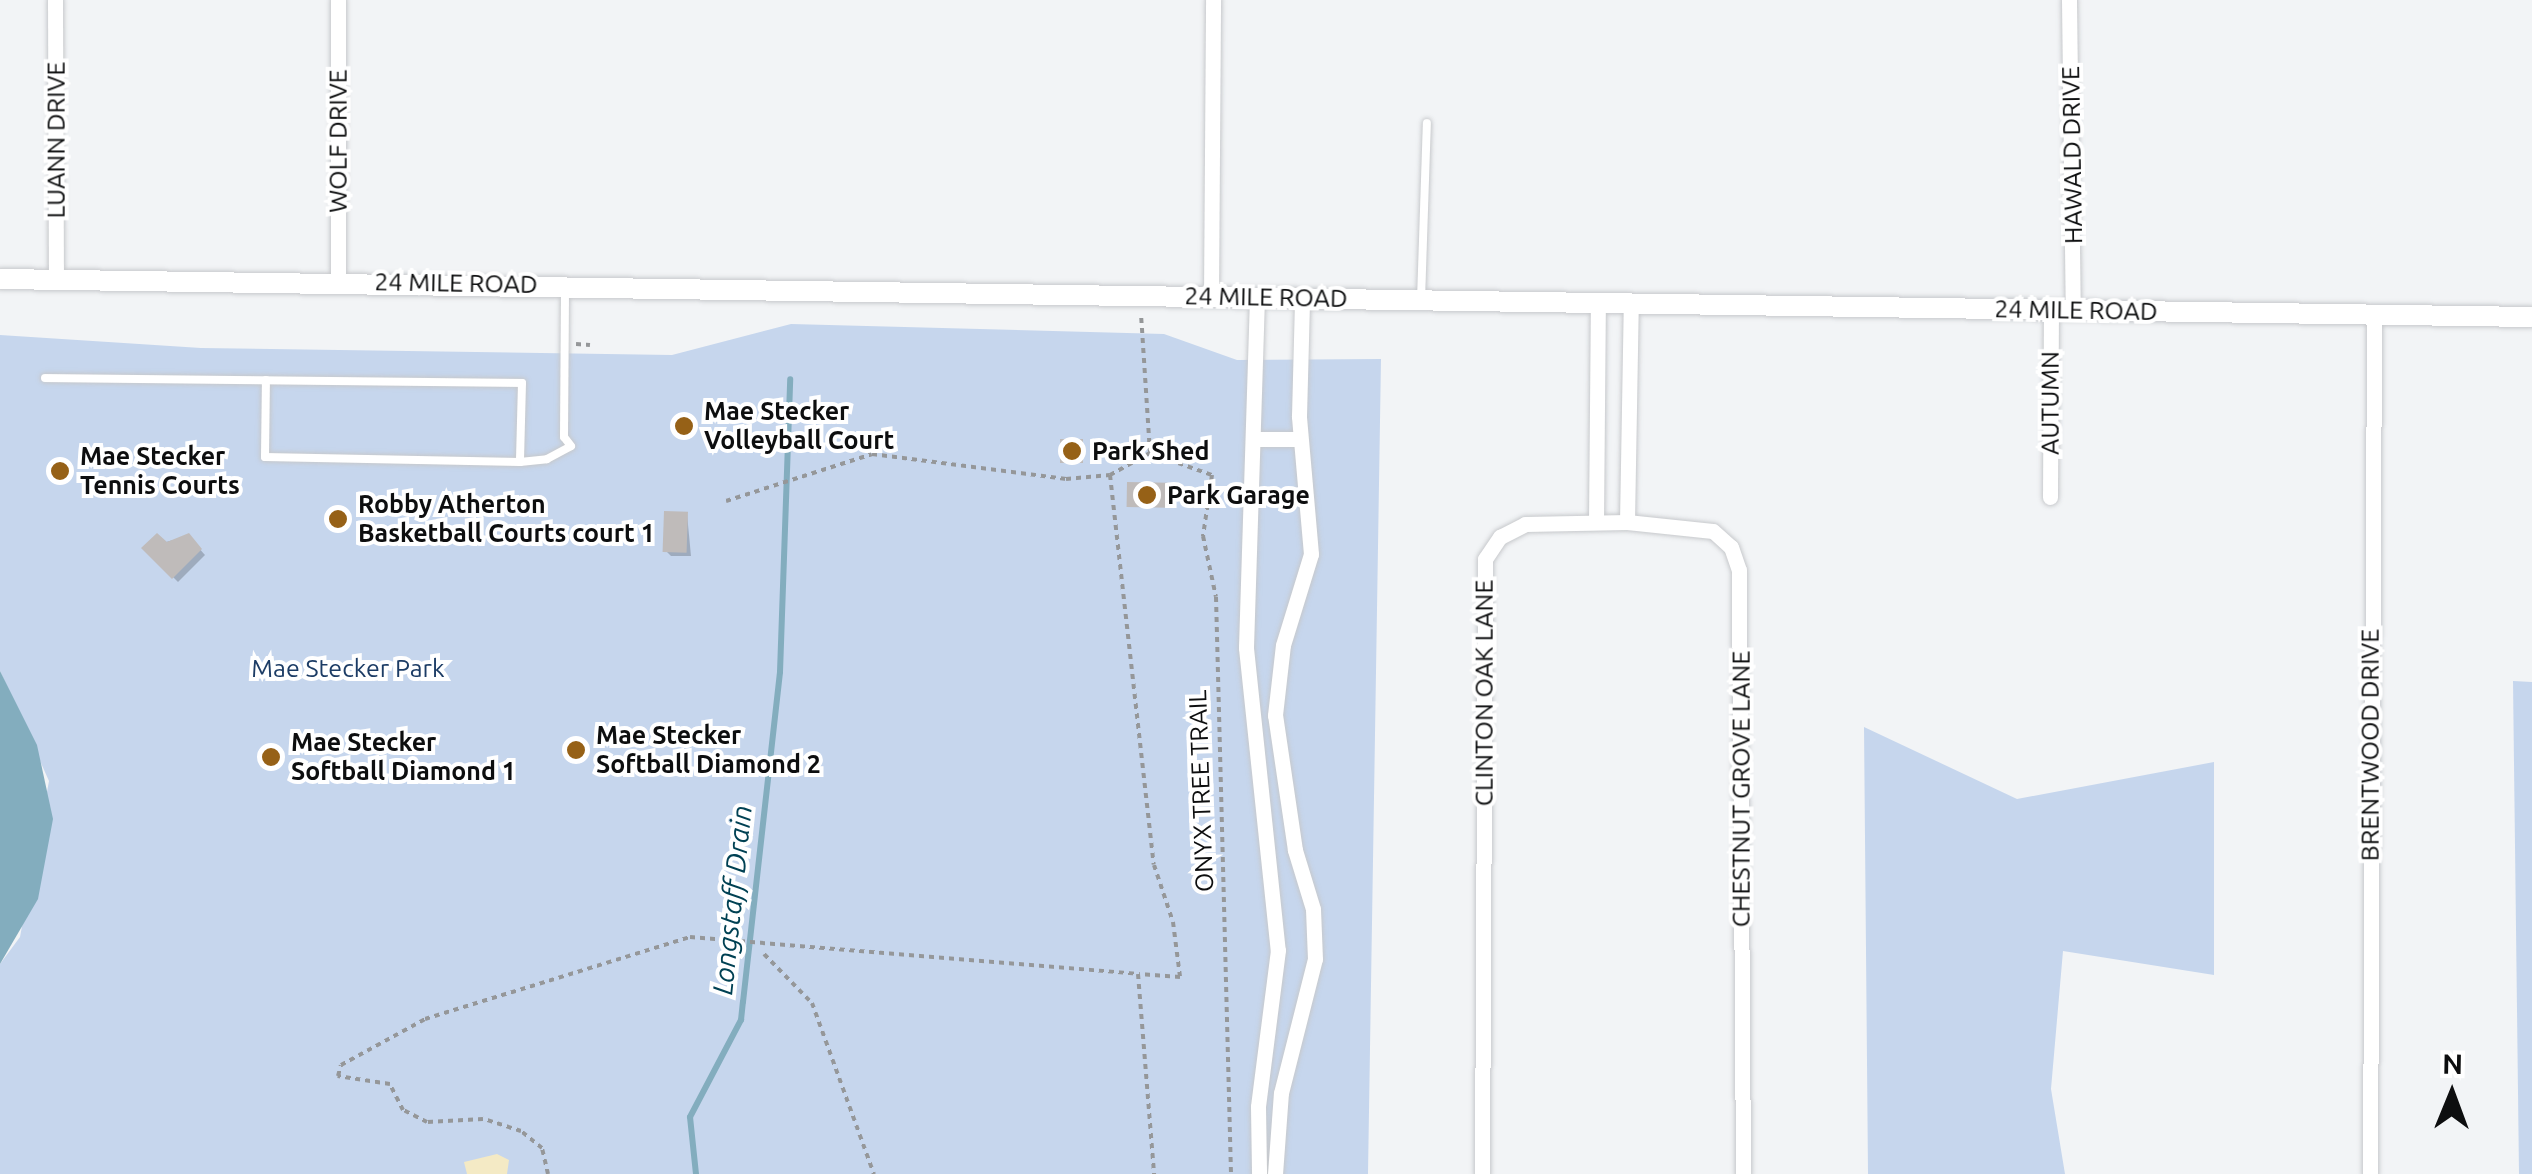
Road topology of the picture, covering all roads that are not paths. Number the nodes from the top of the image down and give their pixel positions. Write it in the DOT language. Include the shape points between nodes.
graph roads {
  1 [pos="55,0"];
  2 [pos="338,0"];
  3 [pos="1213,0"];
  4 [pos="2069,0"];
  5 [pos="1427,123"];
  6 [pos="0,279"];
  7 [pos="56,280"];
  8 [pos="338,281"];
  9 [pos="565,285"];
  10 [pos="1211,296"];
  11 [pos="1256,297"];
  12 [pos="1302,298"];
  13 [pos="1421,300"];
  14 [pos="1598,302"];
  15 [pos="1630,303"];
  16 [pos="2051,309"];
  17 [pos="2073,309"];
  18 [pos="2374,315"];
  19 [pos="2532,318"];
  20 [pos="44,378"];
  21 [pos="266,380"];
  22 [pos="1256,439"];
  23 [pos="1300,439"];
  24 [pos="520,462"];
  25 [pos="2050,497"];
  26 [pos="1596,522"];
  27 [pos="1627,522"];
  28 [pos="1277,750"];
  29 [pos="1258,751"];
  30 [pos="1260,1174"];
  31 [pos="1276,1174"];
  32 [pos="1482,1174"];
  33 [pos="1742,1174"];
  34 [pos="2370,1174"];
  1 -- 7 [label="street, LUANN DRIVE"];
  2 -- 8 [label="street, WOLF DRIVE"];
  3 -- 10 [label="street"];
  4 -- 17 [label="street, HAWALD DRIVE"];
  5 -- 13 [label="lane"];
  6 -- 7 [label="street, 24 MILE ROAD"];
  7 -- 8 [label="street, 24 MILE ROAD"];
  8 -- 9 [label="street, 24 MILE ROAD"];
  9 -- 10 [label="street, 24 MILE ROAD"];
  9 -- 24 [label="lane" via="564,437 571,446 548,460"];
  10 -- 11 [label="street, 24 MILE ROAD"];
  11 -- 12 [label="street, 24 MILE ROAD"];
  11 -- 22 [label="street"];
  12 -- 13 [label="street, 24 MILE ROAD"];
  12 -- 23 [label="street"];
  13 -- 14 [label="street, 24 MILE ROAD"];
  14 -- 15 [label="street, 24 MILE ROAD"];
  14 -- 26 [label="street"];
  15 -- 16 [label="street, 24 MILE ROAD"];
  15 -- 27 [label="street"];
  16 -- 17 [label="street, 24 MILE ROAD"];
  16 -- 25 [label="street, AUTUMN"];
  17 -- 18 [label="street, 24 MILE ROAD"];
  18 -- 19 [label="street, 24 MILE ROAD"];
  18 -- 34 [label="street, BRENTWOOD DRIVE"];
  20 -- 21 [label="lane"];
  21 -- 24 [label="lane" via="265,457"];
  21 -- 24 [label="lane" via="522,383"];
  22 -- 23 [label="street"];
  22 -- 29 [label="street" via="1246,648"];
  23 -- 28 [label="street" via="1310,554 1283,645"];
  26 -- 27 [label="street, CHESTNUT GROVE LANE"];
  26 -- 32 [label="street, CLINTON OAK LANE" via="1525,524 1500,537 1485,559"];
  27 -- 33 [label="street, CHESTNUT GROVE LANE" via="1713,532 1731,547 1739,570"];
  28 -- 29 [label="street"];
  28 -- 31 [label="street" via="1313,909 1315,959 1280,1093"];
  29 -- 30 [label="street" via="1278,950 1258,1107"];
}
